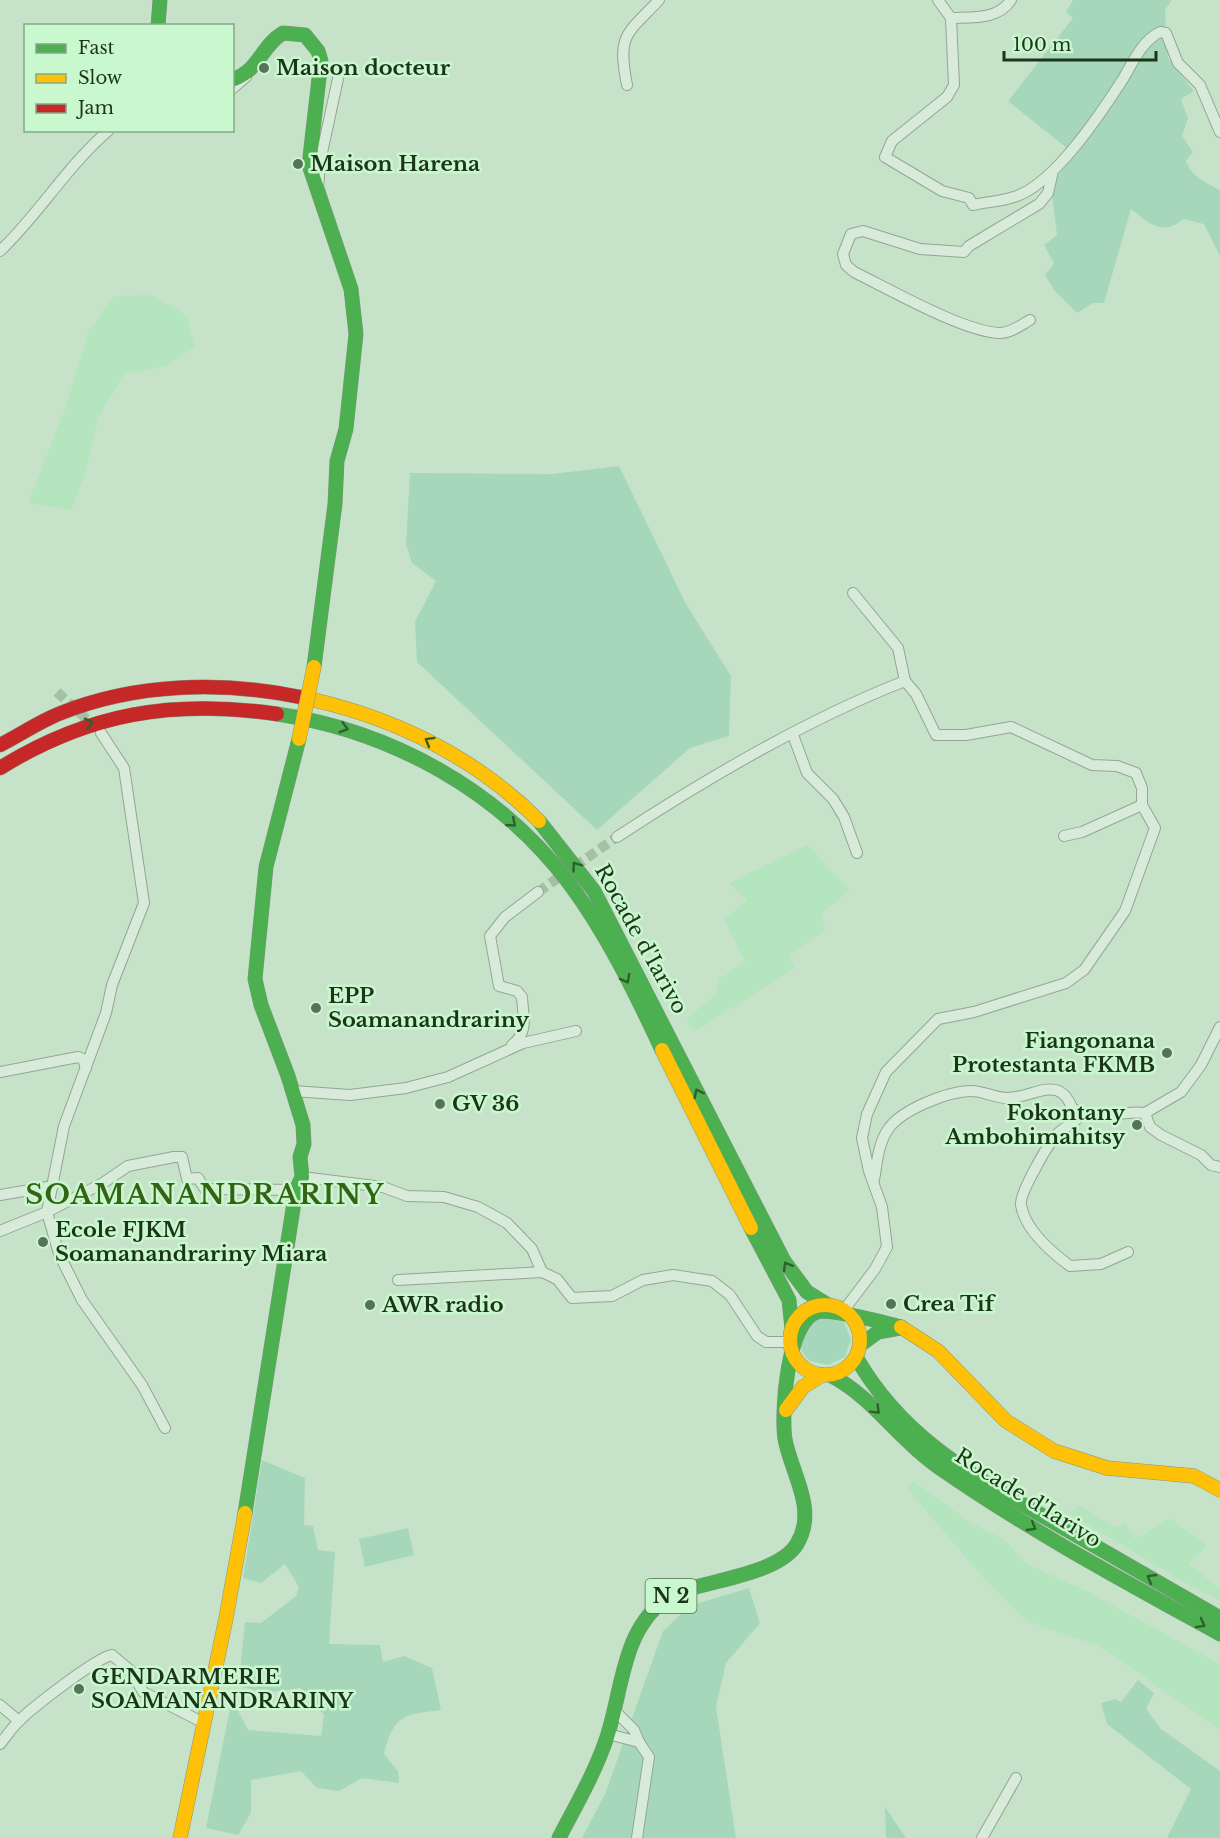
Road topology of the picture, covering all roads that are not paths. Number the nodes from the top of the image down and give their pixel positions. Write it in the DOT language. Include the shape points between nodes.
graph roads {
  1 [pos="160,0"];
  2 [pos="659,0"];
  3 [pos="938,0"];
  4 [pos="1011,0"];
  5 [pos="951,18"];
  6 [pos="158,24"];
  7 [pos="246,74"];
  8 [pos="339,75"];
  9 [pos="234,79"];
  10 [pos="627,85"];
  11 [pos="234,88"];
  12 [pos="107,132"];
  13 [pos="1220,132"];
  14 [pos="1053,171"];
  15 [pos="317,195"];
  16 [pos="0,251"];
  17 [pos="1030,320"];
  18 [pos="853,593"];
  19 [pos="905,681"];
  20 [pos="101,733"];
  21 [pos="793,735"];
  22 [pos="0,745"];
  23 [pos="0,768"];
  24 [pos="1143,805"];
  25 [pos="1064,836"];
  26 [pos="617,837"];
  27 [pos="857,853"];
  28 [pos="538,892"];
  29 [pos="1220,1027"];
  30 [pos="576,1031"];
  31 [pos="505,1051"];
  32 [pos="86,1068"];
  33 [pos="0,1072"];
  34 [pos="293,1091"];
  35 [pos="1073,1109"];
  36 [pos="1145,1113"];
  37 [pos="1220,1167"];
  38 [pos="873,1182"];
  39 [pos="299,1184"];
  40 [pos="53,1186"];
  41 [pos="0,1195"];
  42 [pos="47,1212"];
  43 [pos="0,1231"];
  44 [pos="1128,1252"];
  45 [pos="542,1272"];
  46 [pos="398,1280"];
  47 [pos="828,1305"];
  48 [pos="848,1313"];
  49 [pos="901,1328"];
  50 [pos="792,1342"];
  51 [pos="858,1351"];
  52 [pos="826,1375"];
  53 [pos="784,1413"];
  54 [pos="165,1428"];
  55 [pos="1220,1490"];
  56 [pos="1220,1618"];
  57 [pos="1220,1634"];
  58 [pos="0,1705"];
  59 [pos="614,1710"];
  60 [pos="18,1721"];
  61 [pos="204,1723"];
  62 [pos="608,1734"];
  63 [pos="639,1742"];
  64 [pos="0,1744"];
  65 [pos="1016,1778"];
  66 [pos="180,1838"];
  67 [pos="559,1838"];
  68 [pos="637,1838"];
  69 [pos="982,1838"];
  1 -- 6 [label="main road"];
  2 -- 10 [label="street" via="622,43"];
  3 -- 5 [label="street"];
  4 -- 5 [label="street" via="997,13"];
  5 -- 14 [label="street" via="954,85 947,97 892,141 885,157 942,191 969,198 973,205 1015,197"];
  7 -- 9 [label="main road"];
  7 -- 11 [label="street" via="245,81"];
  7 -- 15 [label="main road" via="269,44 289,32 305,35 318,51 321,61 309,165"];
  8 -- 15 [label="street"];
  12 -- 16 [label="street" via="42,202 29,224"];
  13 -- 14 [label="street" via="1200,85 1178,63 1170,39 1160,32 1147,41 1102,112"];
  14 -- 17 [label="street" via="1048,193 1039,204 964,252 920,249 862,231 851,234 843,254 846,265 854,272 962,324 1000,333"];
  15 -- 34 [label="main road, bridge" via="351,288 356,334 314,667 293,772 271,842 262,891 256,987"];
  18 -- 19 [label="street" via="898,648"];
  19 -- 21 [label="street" via="868,695"];
  19 -- 24 [label="street" via="916,694 936,735 966,735 1011,727 1092,765 1118,766 1136,773"];
  20 -- 32 [label="street" via="124,768 144,903"];
  21 -- 26 [label="street"];
  21 -- 27 [label="street" via="807,773 833,799"];
  47 -- 22 [label="main road, Rocade d'Iarivo, one-way" via="802,1289 784,1261 594,891 557,839 517,800 469,765 380,718 285,694 209,687 159,689 82,703 46,717"];
  23 -- 50 [label="main road, Rocade d'Iarivo, one-way" via="49,738 79,726 147,710 193,706 270,712 353,730 399,748 460,783 537,845 588,911 639,1002 789,1300"];
  24 -- 25 [label="street"];
  24 -- 38 [label="street" via="1155,828 1125,911 1084,970 1066,983 974,1012 938,1019 886,1072 867,1114 862,1138"];
  28 -- 31 [label="street" via="506,916 490,936 499,986 517,991 522,997 523,1034"];
  29 -- 36 [label="street" via="1201,1065 1181,1092"];
  30 -- 31 [label="street"];
  31 -- 34 [label="street" via="448,1077 406,1088 350,1095"];
  32 -- 33 [label="street" via="78,1057"];
  32 -- 40 [label="street" via="64,1126"];
  34 -- 39 [label="main road" via="305,1136"];
  35 -- 36 [label="street" via="1090,1117"];
  35 -- 38 [label="street" via="1063,1095 1047,1089 1006,1098 969,1091 939,1098 903,1115 890,1127 880,1144"];
  35 -- 44 [label="street" via="1076,1120 1057,1134 1021,1200 1024,1215 1048,1249 1070,1266 1101,1264"];
  36 -- 37 [label="street" via="1150,1126 1161,1135"];
  38 -- 48 [label="street" via="882,1207 886,1247"];
  39 -- 42 [label="street" via="205,1189 198,1178 187,1179 182,1157 174,1157 128,1166"];
  39 -- 45 [label="street" via="383,1187 407,1196 444,1197 478,1207 507,1223 524,1240"];
  39 -- 61 [label="main road" via="257,1442"];
  40 -- 41 [label="street"];
  40 -- 42 [label="street"];
  42 -- 43 [label="street"];
  42 -- 54 [label="street" via="59,1254 82,1300 142,1385"];
  45 -- 46 [label="street"];
  45 -- 50 [label="street" via="557,1279 572,1298 612,1296 643,1280 673,1275 712,1281 730,1295 758,1336 766,1342"];
  47 -- 48 [label="main road, N 2"];
  47 -- 50 [label="main road" via="806,1311"];
  48 -- 49 [label="main road, N 2"];
  48 -- 50 [label="main road, N 2" via="826,1308 807,1315"];
  48 -- 51 [label="main road, Rocade d'Iarivo" via="858,1325"];
  49 -- 51 [label="main road" via="878,1332"];
  49 -- 55 [label="main road, N 2" via="927,1343 1003,1418 1059,1456 1109,1468 1193,1475"];
  50 -- 52 [label="main road, Rocade d'Iarivo" via="800,1365"];
  50 -- 53 [label="main road, N 2"];
  51 -- 52 [label="main road" via="845,1369"];
  56 -- 51 [label="main road, Rocade d'Iarivo, one-way" via="978,1479 939,1451 899,1415 866,1377"];
  52 -- 53 [label="main road" via="803,1387"];
  52 -- 57 [label="main road, Rocade d'Iarivo, one-way" via="852,1386 931,1461 978,1494"];
  53 -- 59 [label="main road, N 2" via="785,1442 806,1505 800,1537 793,1549 776,1562 661,1600 638,1625 625,1653"];
  58 -- 60 [label="street"];
  59 -- 62 [label="main road, N 2"];
  59 -- 63 [label="street" via="634,1730"];
  60 -- 61 [label="street" via="112,1655 131,1671 143,1692"];
  60 -- 64 [label="street"];
  61 -- 66 [label="main road"];
  62 -- 63 [label="street"];
  62 -- 67 [label="main road, N 2" via="594,1773"];
  63 -- 68 [label="street" via="649,1757"];
  65 -- 69 [label="street"];
}
